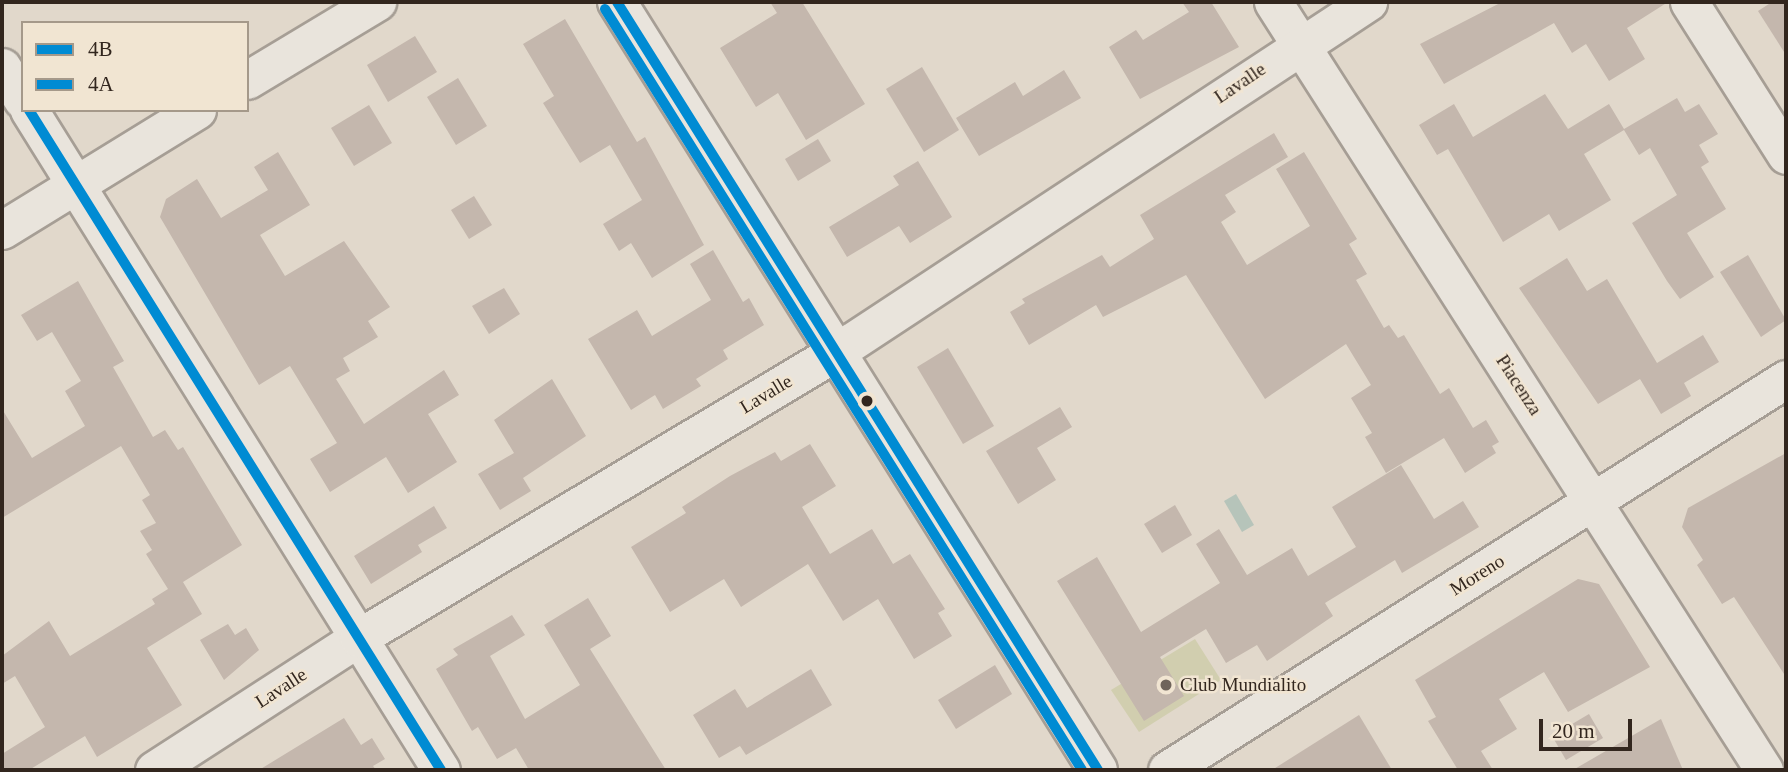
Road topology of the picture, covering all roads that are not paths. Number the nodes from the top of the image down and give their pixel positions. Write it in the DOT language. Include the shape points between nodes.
graph roads {
  1 [pos="377,2"];
  2 [pos="617,2"];
  3 [pos="1273,2"];
  4 [pos="1368,2"];
  5 [pos="1689,2"];
  6 [pos="1298,44"];
  7 [pos="2,67"];
  8 [pos="248,79"];
  9 [pos="21,97"];
  10 [pos="30,112"];
  11 [pos="194,112"];
  12 [pos="1786,155"];
  13 [pos="75,184"];
  14 [pos="2,230"];
  15 [pos="836,352"];
  16 [pos="1786,379"];
  17 [pos="1594,500"];
  18 [pos="358,638"];
  19 [pos="154,770"];
  20 [pos="442,770"];
  21 [pos="1098,770"];
  22 [pos="1167,770"];
  23 [pos="1764,770"];
  1 -- 8 [label="street"];
  2 -- 15 [label="main road"];
  3 -- 6 [label="street, Piacenza"];
  4 -- 6 [label="street, Lavalle"];
  5 -- 12 [label="street"];
  6 -- 15 [label="street, Lavalle"];
  6 -- 17 [label="street, Piacenza"];
  7 -- 9 [label="street"];
  10 -- 13 [label="street"];
  11 -- 13 [label="street"];
  13 -- 14 [label="street"];
  13 -- 18 [label="street"];
  15 -- 18 [label="street, Lavalle"];
  15 -- 21 [label="main road"];
  16 -- 17 [label="street, Moreno"];
  17 -- 22 [label="street, Moreno"];
  17 -- 23 [label="street, Piacenza"];
  18 -- 19 [label="street, Lavalle"];
  18 -- 20 [label="street"];
}
